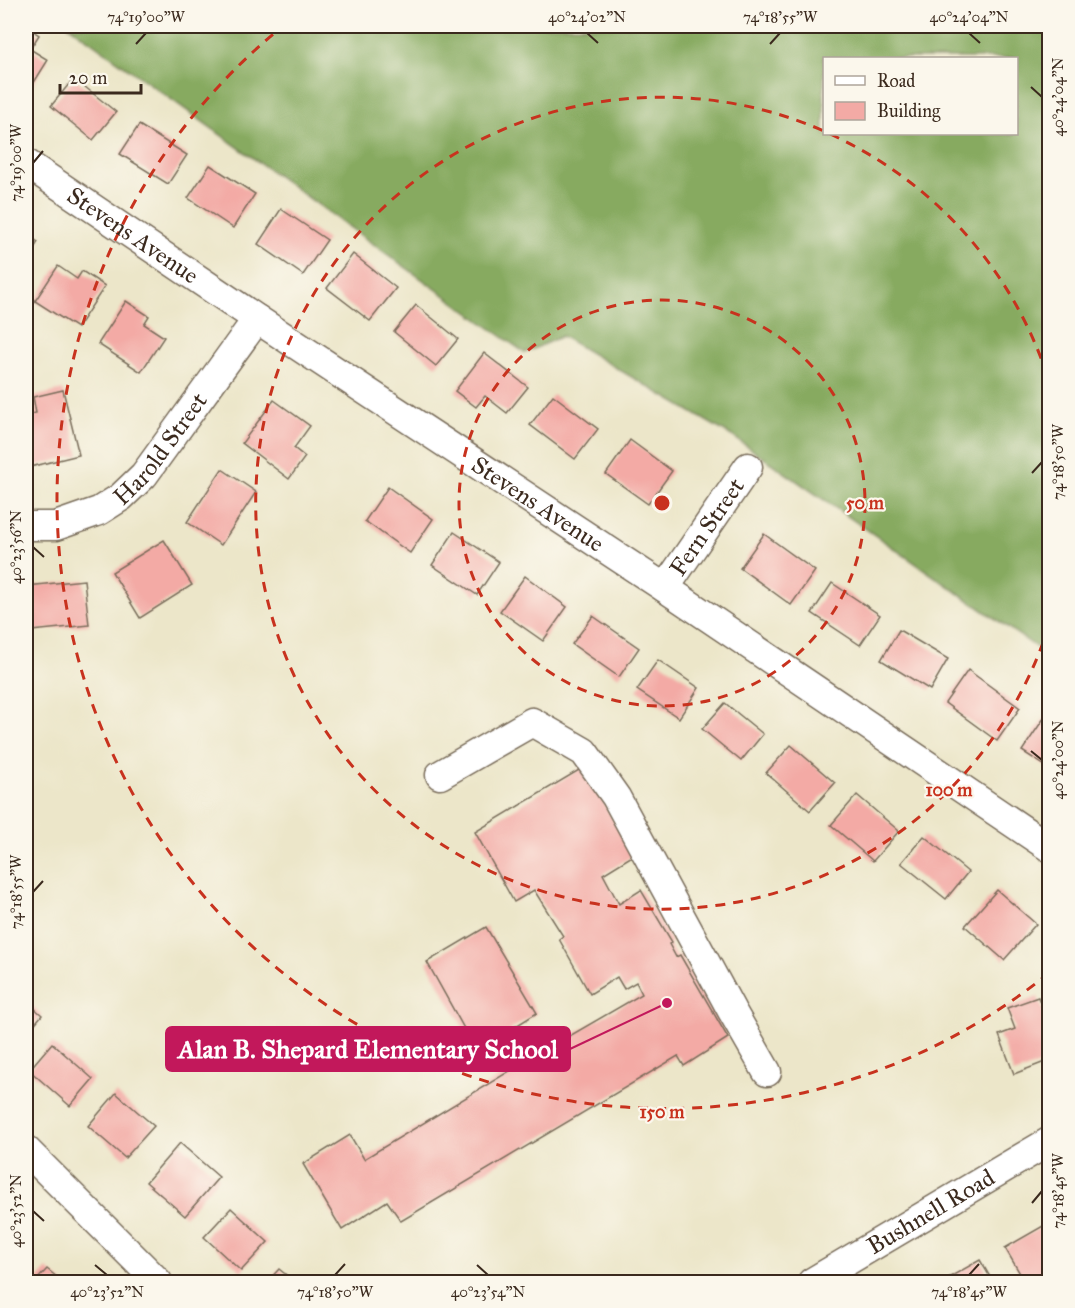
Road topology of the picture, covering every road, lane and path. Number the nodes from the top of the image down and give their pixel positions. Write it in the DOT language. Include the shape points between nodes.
graph roads {
  1 [pos="26,163"];
  2 [pos="257,319"];
  3 [pos="748,467"];
  4 [pos="26,526"];
  5 [pos="665,588"];
  6 [pos="440,775"];
  7 [pos="1050,848"];
  8 [pos="767,1072"];
  9 [pos="1050,1142"];
  10 [pos="26,1150"];
  11 [pos="158,1282"];
  12 [pos="812,1282"];
  1 -- 2 [label="street, Stevens Avenue"];
  2 -- 4 [label="street, Harold Street" via="144,475 121,497 99,511 56,526"];
  2 -- 5 [label="street, Stevens Avenue"];
  3 -- 5 [label="street, Fern Street"];
  5 -- 7 [label="street, Stevens Avenue"];
  6 -- 8 [label="street" via="532,722 584,752 616,797"];
  9 -- 12 [label="street, Bushnell Road"];
  10 -- 11 [label="street"];
}
